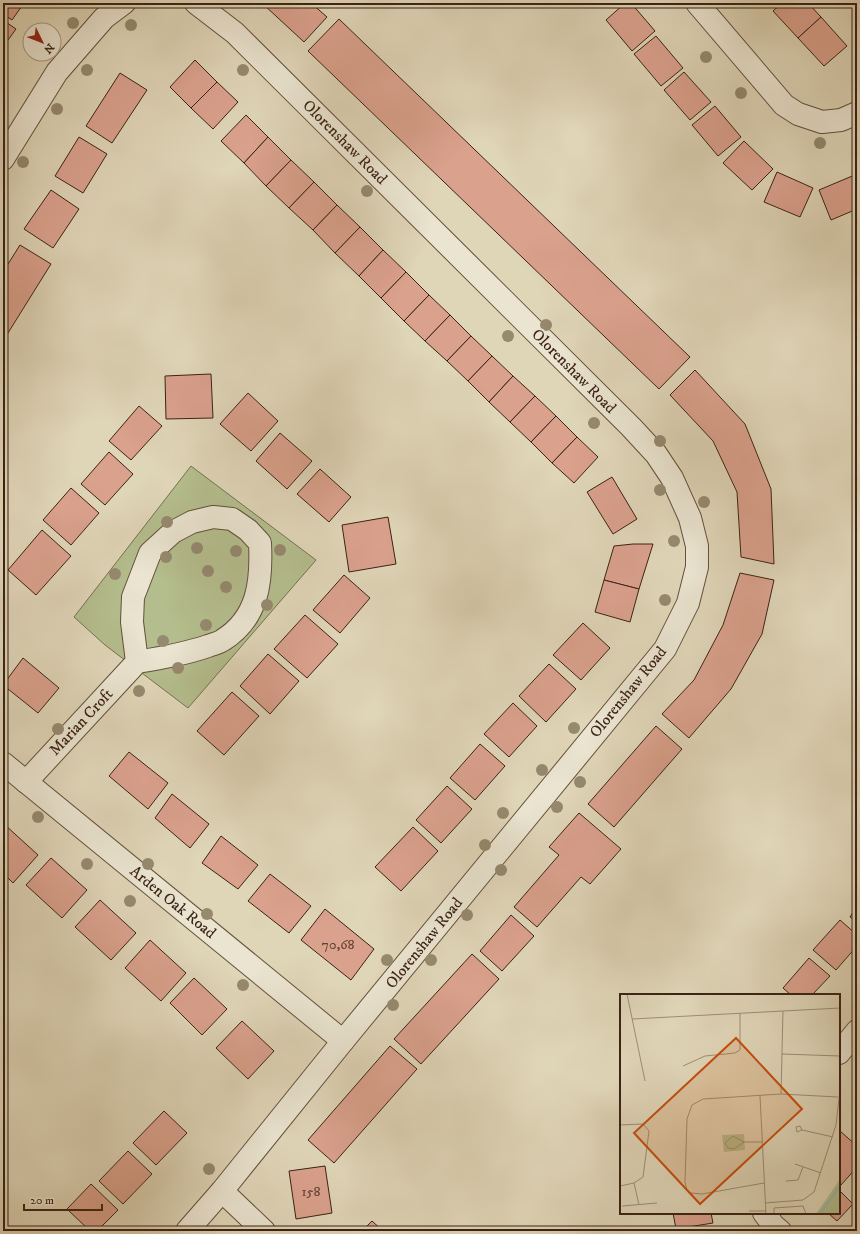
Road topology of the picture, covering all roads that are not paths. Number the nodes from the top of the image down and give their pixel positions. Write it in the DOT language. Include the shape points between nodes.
graph roads {
  1 [pos="124,3"];
  2 [pos="196,3"];
  3 [pos="697,3"];
  4 [pos="857,113"];
  5 [pos="3,159"];
  6 [pos="137,662"];
  7 [pos="3,763"];
  8 [pos="26,782"];
  9 [pos="857,1031"];
  10 [pos="343,1041"];
  11 [pos="840,1052"];
  12 [pos="222,1191"];
  13 [pos="765,1214"];
  14 [pos="187,1231"];
  15 [pos="264,1231"];
  16 [pos="780,1231"];
  1 -- 5 [label="street" via="104,18 57,72"];
  2 -- 10 [label="street, Olorenshaw Road" via="235,33 656,454 672,478 690,518 697,546 696,567 688,603 665,649"];
  3 -- 4 [label="street" via="784,105 798,114 822,122 841,120"];
  6 -- 6 [label="street" via="132,622 133,597 150,553 173,532 192,522 212,517 232,519 248,530 260,543 260,582 252,609 243,624 222,641 191,652"];
  6 -- 8 [label="street, Marian Croft"];
  7 -- 8 [label="street, Arden Oak Road"];
  8 -- 10 [label="street, Arden Oak Road"];
  9 -- 11 [label="street"];
  10 -- 12 [label="street, Olorenshaw Road"];
  12 -- 14 [label="street, Olorenshaw Road"];
  12 -- 15 [label="street"];
  13 -- 16 [label="street"];
}
